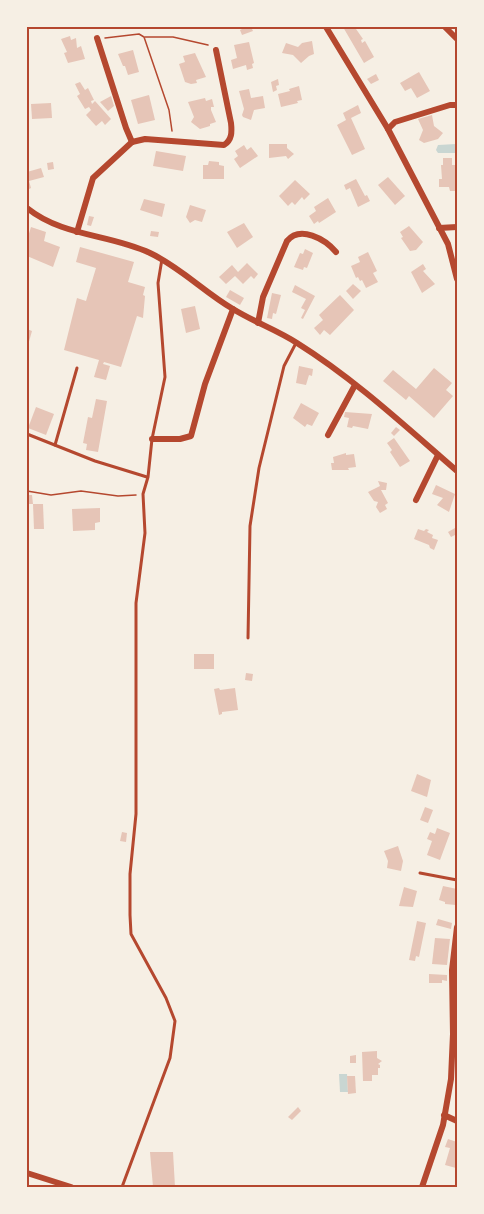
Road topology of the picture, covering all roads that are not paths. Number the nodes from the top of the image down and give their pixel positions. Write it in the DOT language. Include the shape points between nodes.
graph roads {
  1 [pos="326,27"];
  2 [pos="445,27"];
  3 [pos="97,39"];
  4 [pos="457,39"];
  5 [pos="216,50"];
  6 [pos="457,105"];
  7 [pos="388,129"];
  8 [pos="132,142"];
  9 [pos="27,208"];
  10 [pos="457,227"];
  11 [pos="439,228"];
  12 [pos="77,232"];
  13 [pos="336,252"];
  14 [pos="162,259"];
  15 [pos="457,279"];
  16 [pos="233,309"];
  17 [pos="258,323"];
  18 [pos="296,342"];
  19 [pos="77,368"];
  20 [pos="355,385"];
  21 [pos="27,434"];
  22 [pos="328,435"];
  23 [pos="152,439"];
  24 [pos="56,445"];
  25 [pos="438,454"];
  26 [pos="457,471"];
  27 [pos="148,477"];
  28 [pos="416,500"];
  29 [pos="248,638"];
  30 [pos="420,873"];
  31 [pos="457,880"];
  32 [pos="457,927"];
  33 [pos="444,1115"];
  34 [pos="457,1121"];
  35 [pos="27,1173"];
  36 [pos="71,1187"];
  37 [pos="122,1187"];
  38 [pos="422,1187"];
  1 -- 7 [label="street"];
  2 -- 4 [label="street"];
  3 -- 8 [label="street"];
  5 -- 8 [label="street" via="231,123 228,142"];
  6 -- 7 [label="street" via="395,122"];
  7 -- 11 [label="street"];
  8 -- 12 [label="street" via="93,178"];
  9 -- 12 [label="street" via="48,223"];
  10 -- 11 [label="street"];
  11 -- 15 [label="street" via="448,244"];
  12 -- 14 [label="street" via="128,245"];
  13 -- 17 [label="street" via="304,233 291,236 263,297"];
  14 -- 16 [label="street"];
  14 -- 23 [label="lane" via="158,283 165,377"];
  16 -- 17 [label="street"];
  16 -- 23 [label="street" via="205,384 191,436"];
  17 -- 18 [label="street"];
  18 -- 20 [label="street"];
  18 -- 29 [label="lane" via="284,366 259,468 250,526"];
  19 -- 24 [label="lane"];
  20 -- 22 [label="street"];
  20 -- 25 [label="street"];
  21 -- 24 [label="lane"];
  23 -- 27 [label="lane"];
  24 -- 27 [label="lane"];
  25 -- 26 [label="street"];
  25 -- 28 [label="street"];
  27 -- 37 [label="lane" via="143,494 146,532 136,603 136,814 130,874 131,934 175,1020 170,1058"];
  30 -- 31 [label="lane"];
  32 -- 33 [label="street" via="452,970 450,1078"];
  33 -- 34 [label="street"];
  33 -- 38 [label="street"];
  35 -- 36 [label="street"];
}
